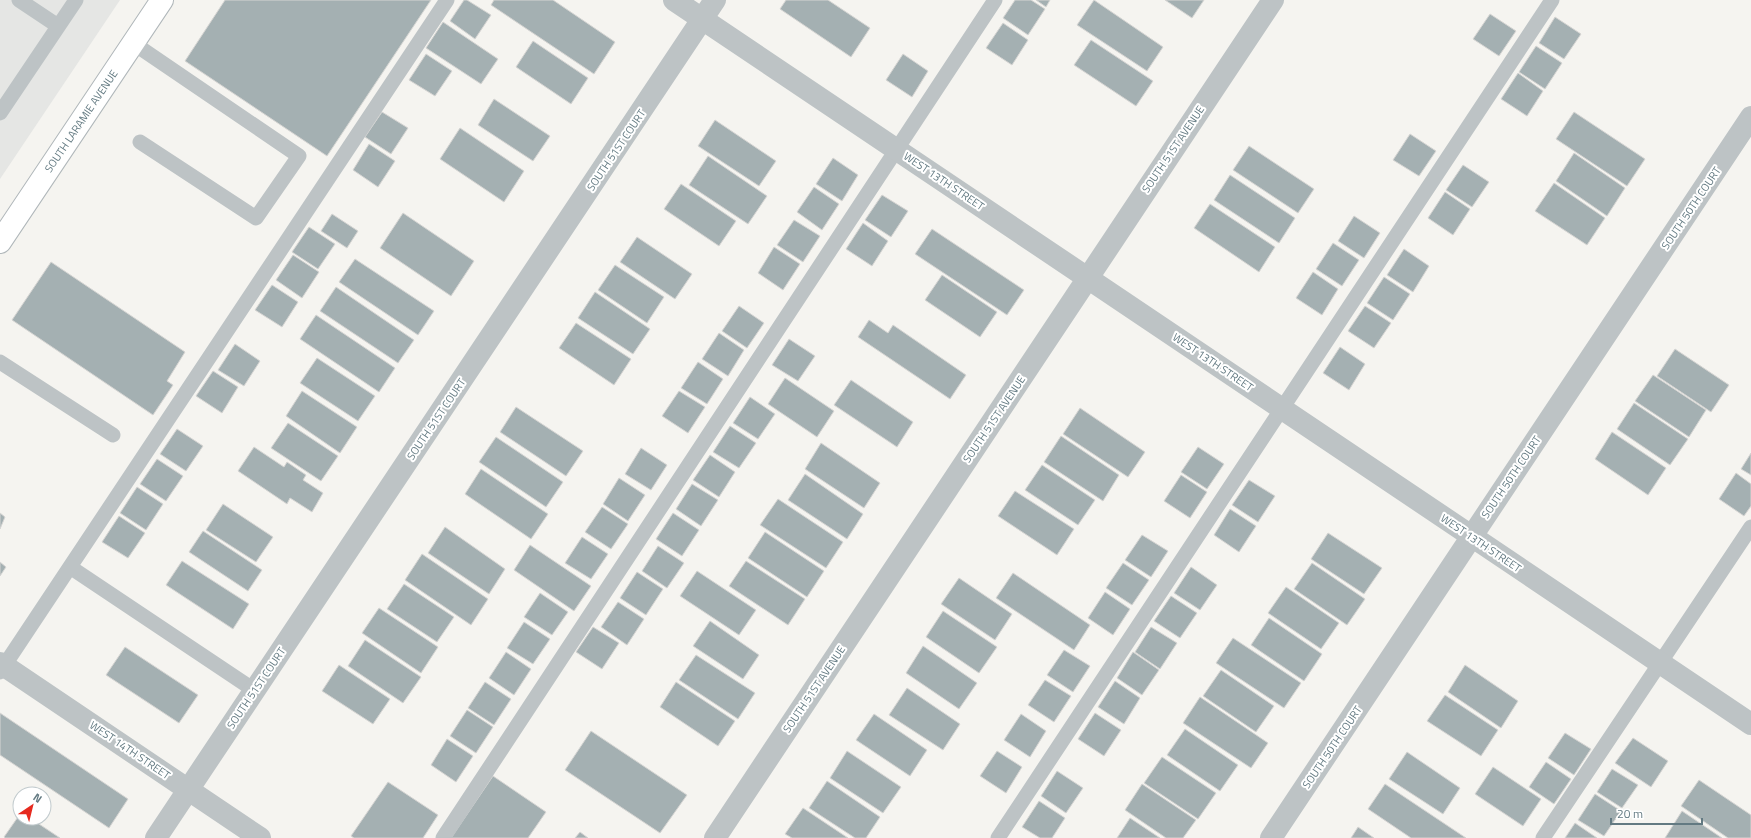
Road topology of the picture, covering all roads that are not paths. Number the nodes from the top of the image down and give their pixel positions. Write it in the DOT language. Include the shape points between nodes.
graph roads {
  1 [pos="19,0"];
  2 [pos="76,0"];
  3 [pos="162,0"];
  4 [pos="447,0"];
  5 [pos="674,0"];
  6 [pos="716,0"];
  7 [pos="995,0"];
  8 [pos="1273,0"];
  9 [pos="1552,0"];
  10 [pos="703,19"];
  11 [pos="58,26"];
  12 [pos="133,43"];
  13 [pos="4,97"];
  14 [pos="0,113"];
  15 [pos="1751,117"];
  16 [pos="140,142"];
  17 [pos="896,150"];
  18 [pos="0,242"];
  19 [pos="1088,278"];
  20 [pos="0,362"];
  21 [pos="1282,408"];
  22 [pos="113,435"];
  23 [pos="1751,527"];
  24 [pos="1472,536"];
  25 [pos="70,567"];
  26 [pos="1660,662"];
  27 [pos="1,667"];
  28 [pos="254,690"];
  29 [pos="1751,724"];
  30 [pos="188,789"];
  31 [pos="156,838"];
  32 [pos="260,838"];
  33 [pos="443,838"];
  34 [pos="715,838"];
  35 [pos="998,838"];
  36 [pos="1271,838"];
  37 [pos="1544,838"];
  1 -- 11 [label="lane"];
  2 -- 11 [label="lane"];
  3 -- 12 [label="main road, SOUTH LARAMIE AVENUE"];
  4 -- 25 [label="lane"];
  5 -- 10 [label="street, WEST 13TH STREET"];
  6 -- 10 [label="street, SOUTH 51ST COURT"];
  7 -- 17 [label="lane"];
  8 -- 19 [label="street, SOUTH 51ST AVENUE"];
  9 -- 21 [label="lane"];
  10 -- 17 [label="street, WEST 13TH STREET"];
  10 -- 28 [label="street, SOUTH 51ST COURT"];
  11 -- 13 [label="lane"];
  12 -- 16 [label="lane" via="299,156 256,218"];
  12 -- 18 [label="main road, SOUTH LARAMIE AVENUE"];
  13 -- 14 [label="lane"];
  15 -- 24 [label="street, SOUTH 50TH COURT"];
  17 -- 19 [label="street, WEST 13TH STREET"];
  17 -- 33 [label="lane"];
  19 -- 21 [label="street, WEST 13TH STREET"];
  19 -- 34 [label="street, SOUTH 51ST AVENUE"];
  20 -- 22 [label="lane"];
  21 -- 24 [label="street, WEST 13TH STREET"];
  21 -- 35 [label="lane"];
  23 -- 26 [label="lane"];
  24 -- 26 [label="street, WEST 13TH STREET"];
  24 -- 36 [label="street, SOUTH 50TH COURT"];
  25 -- 27 [label="lane"];
  25 -- 28 [label="lane"];
  26 -- 29 [label="street, WEST 13TH STREET"];
  26 -- 37 [label="lane"];
  27 -- 30 [label="street, WEST 14TH STREET"];
  28 -- 30 [label="street, SOUTH 51ST COURT"];
  30 -- 31 [label="street, SOUTH 51ST COURT"];
  30 -- 32 [label="street, WEST 14TH STREET"];
}
